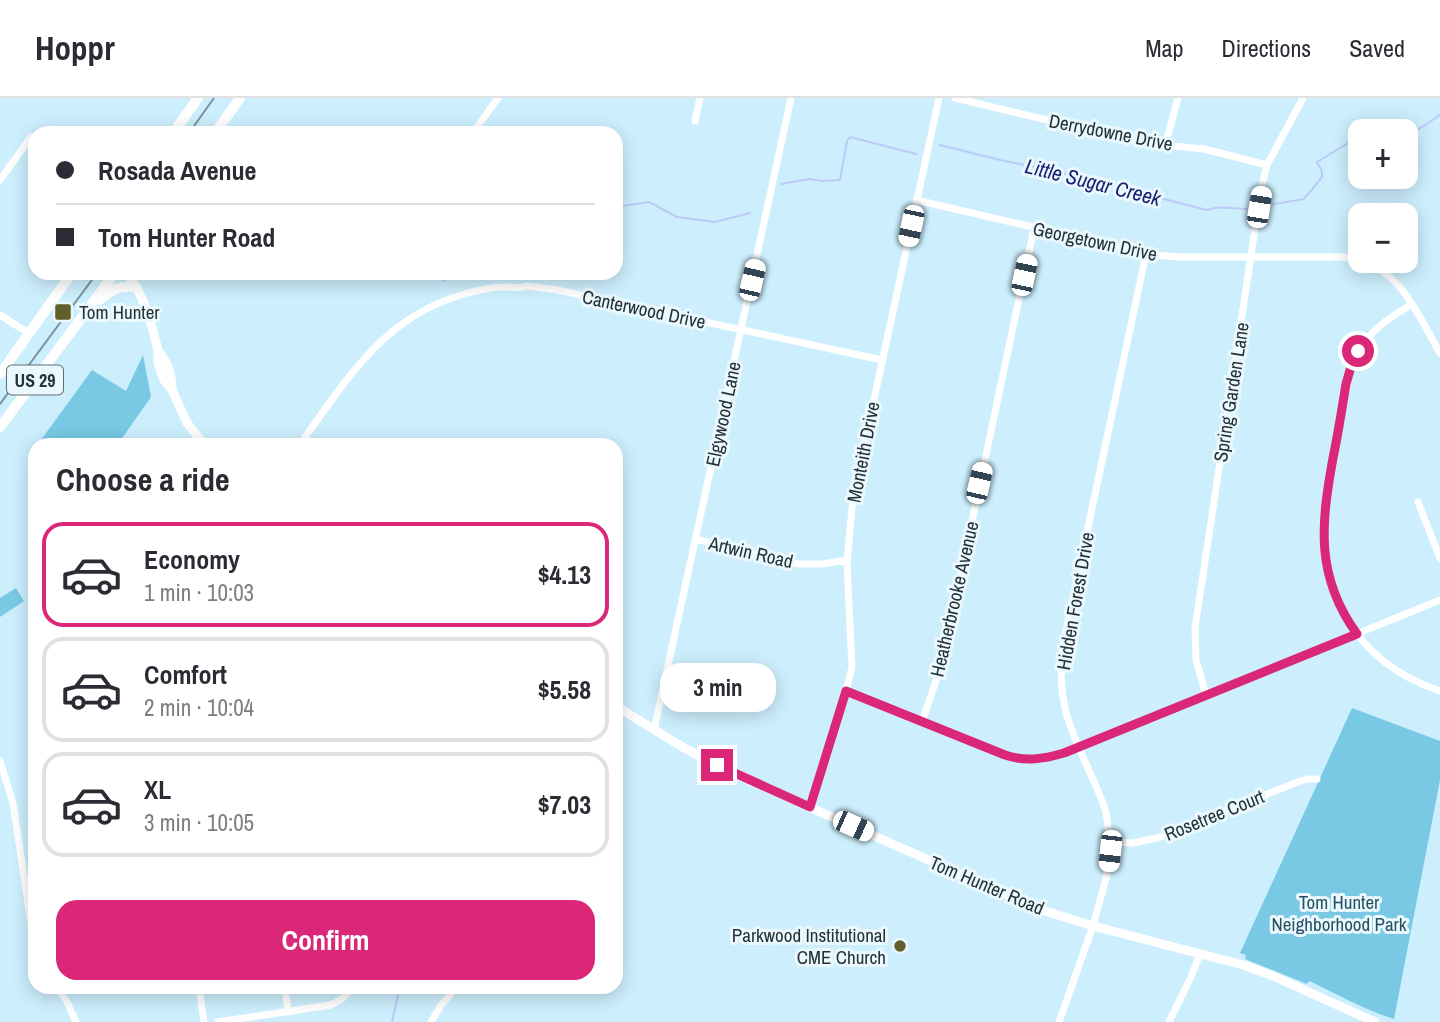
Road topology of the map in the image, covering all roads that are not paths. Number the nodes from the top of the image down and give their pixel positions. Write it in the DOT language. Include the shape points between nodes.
graph roads {
  1 [pos="198,98"];
  2 [pos="240,98"];
  3 [pos="498,98"];
  4 [pos="700,98"];
  5 [pos="791,98"];
  6 [pos="939,98"];
  7 [pos="955,98"];
  8 [pos="1178,98"];
  9 [pos="1304,98"];
  10 [pos="695,121"];
  11 [pos="178,126"];
  12 [pos="220,126"];
  13 [pos="478,126"];
  14 [pos="28,142"];
  15 [pos="1165,146"];
  16 [pos="1267,164"];
  17 [pos="0,180"];
  18 [pos="916,200"];
  19 [pos="1034,228"];
  20 [pos="1146,254"];
  21 [pos="1251,257"];
  22 [pos="1348,258"];
  23 [pos="1386,273"];
  24 [pos="67,280"];
  25 [pos="110,280"];
  26 [pos="131,280"];
  27 [pos="136,287"];
  28 [pos="1412,304"];
  29 [pos="89,308"];
  30 [pos="0,315"];
  31 [pos="741,330"];
  32 [pos="30,334"];
  33 [pos="1440,353"];
  34 [pos="882,360"];
  35 [pos="0,374"];
  36 [pos="0,427"];
  37 [pos="199,438"];
  38 [pos="304,438"];
  39 [pos="1418,502"];
  40 [pos="696,540"];
  41 [pos="1440,558"];
  42 [pos="847,560"];
  43 [pos="1440,600"];
  44 [pos="1357,634"];
  45 [pos="846,691"];
  46 [pos="1440,691"];
  47 [pos="1206,695"];
  48 [pos="623,710"];
  49 [pos="922,722"];
  50 [pos="654,730"];
  51 [pos="1080,746"];
  52 [pos="0,761"];
  53 [pos="1317,779"];
  54 [pos="810,807"];
  55 [pos="1110,842"];
  56 [pos="28,904"];
  57 [pos="1093,926"];
  58 [pos="1200,954"];
  59 [pos="62,994"];
  60 [pos="200,994"];
  61 [pos="286,994"];
  62 [pos="347,994"];
  63 [pos="451,994"];
  64 [pos="289,1012"];
  65 [pos="76,1022"];
  66 [pos="204,1022"];
  67 [pos="218,1022"];
  68 [pos="431,1022"];
  69 [pos="1059,1022"];
  70 [pos="1169,1022"];
  71 [pos="1375,1022"];
  1 -- 11 [label="main road"];
  2 -- 12 [label="main road"];
  3 -- 13 [label="street"];
  4 -- 10 [label="street"];
  5 -- 31 [label="street, Elgywood Lane"];
  6 -- 18 [label="street, Monteith Drive"];
  7 -- 15 [label="street, Derrydowne Drive"];
  8 -- 15 [label="street"];
  9 -- 16 [label="street, Spring Garden Lane"];
  14 -- 17 [label="street"];
  15 -- 16 [label="street, Derrydowne Drive" via="1204,149"];
  16 -- 21 [label="street, Spring Garden Lane"];
  18 -- 19 [label="street, Georgetown Drive"];
  18 -- 34 [label="street, Monteith Drive"];
  19 -- 20 [label="street, Georgetown Drive"];
  19 -- 49 [label="street, Heatherbrooke Avenue" via="942,663"];
  20 -- 21 [label="street, Georgetown Drive"];
  20 -- 51 [label="street, Hidden Forest Drive" via="1063,645 1063,699"];
  21 -- 22 [label="street, Georgetown Drive"];
  21 -- 47 [label="street, Spring Garden Lane" via="1195,628 1196,660"];
  23 -- 28 [label="street, Georgetown Drive"];
  24 -- 32 [label="main road, US 29"];
  25 -- 29 [label="main road, US 29"];
  26 -- 27 [label="street"];
  27 -- 29 [label="main road" via="114,288"];
  27 -- 37 [label="street" via="172,379 172,390"];
  28 -- 33 [label="street, Georgetown Drive"];
  28 -- 44 [label="street" via="1377,327 1358,351 1346,384 1326,498 1326,562 1336,597"];
  29 -- 36 [label="main road, US 29"];
  30 -- 32 [label="street"];
  31 -- 34 [label="street, Canterwood Drive"];
  31 -- 38 [label="street, Canterwood Drive" via="547,288 498,287 460,295 428,308 385,336"];
  31 -- 40 [label="street, Elgywood Lane"];
  32 -- 35 [label="main road, US 29"];
  34 -- 42 [label="street, Monteith Drive" via="856,482"];
  39 -- 41 [label="street"];
  40 -- 42 [label="street, Artwin Road" via="786,562"];
  40 -- 50 [label="street, Elgywood Lane"];
  42 -- 45 [label="street, Monteith Drive" via="853,656"];
  43 -- 44 [label="street"];
  44 -- 46 [label="street" via="1389,666"];
  44 -- 47 [label="street"];
  45 -- 49 [label="street"];
  45 -- 54 [label="street, Monteith Drive"];
  47 -- 51 [label="street"];
  48 -- 50 [label="street, Tom Hunter Road"];
  49 -- 51 [label="street" via="1023,759 1045,759"];
  50 -- 54 [label="street, Tom Hunter Road" via="713,764"];
  51 -- 55 [label="street, Hidden Forest Drive" via="1106,813"];
  52 -- 56 [label="street" via="13,803"];
  53 -- 55 [label="street, Rosetree Court" via="1295,783 1161,837 1133,844"];
  54 -- 57 [label="street, Tom Hunter Road" via="1023,902"];
  55 -- 57 [label="street, Hidden Forest Drive" via="1109,867"];
  57 -- 58 [label="street, Tom Hunter Road"];
  57 -- 69 [label="street, Hidden Forest Drive"];
  58 -- 70 [label="street"];
  58 -- 71 [label="street, Tom Hunter Road" via="1273,976"];
  59 -- 65 [label="street"];
  60 -- 66 [label="street"];
  61 -- 64 [label="street"];
  62 -- 64 [label="street" via="331,1005"];
  63 -- 68 [label="street"];
  64 -- 67 [label="street"];
}
